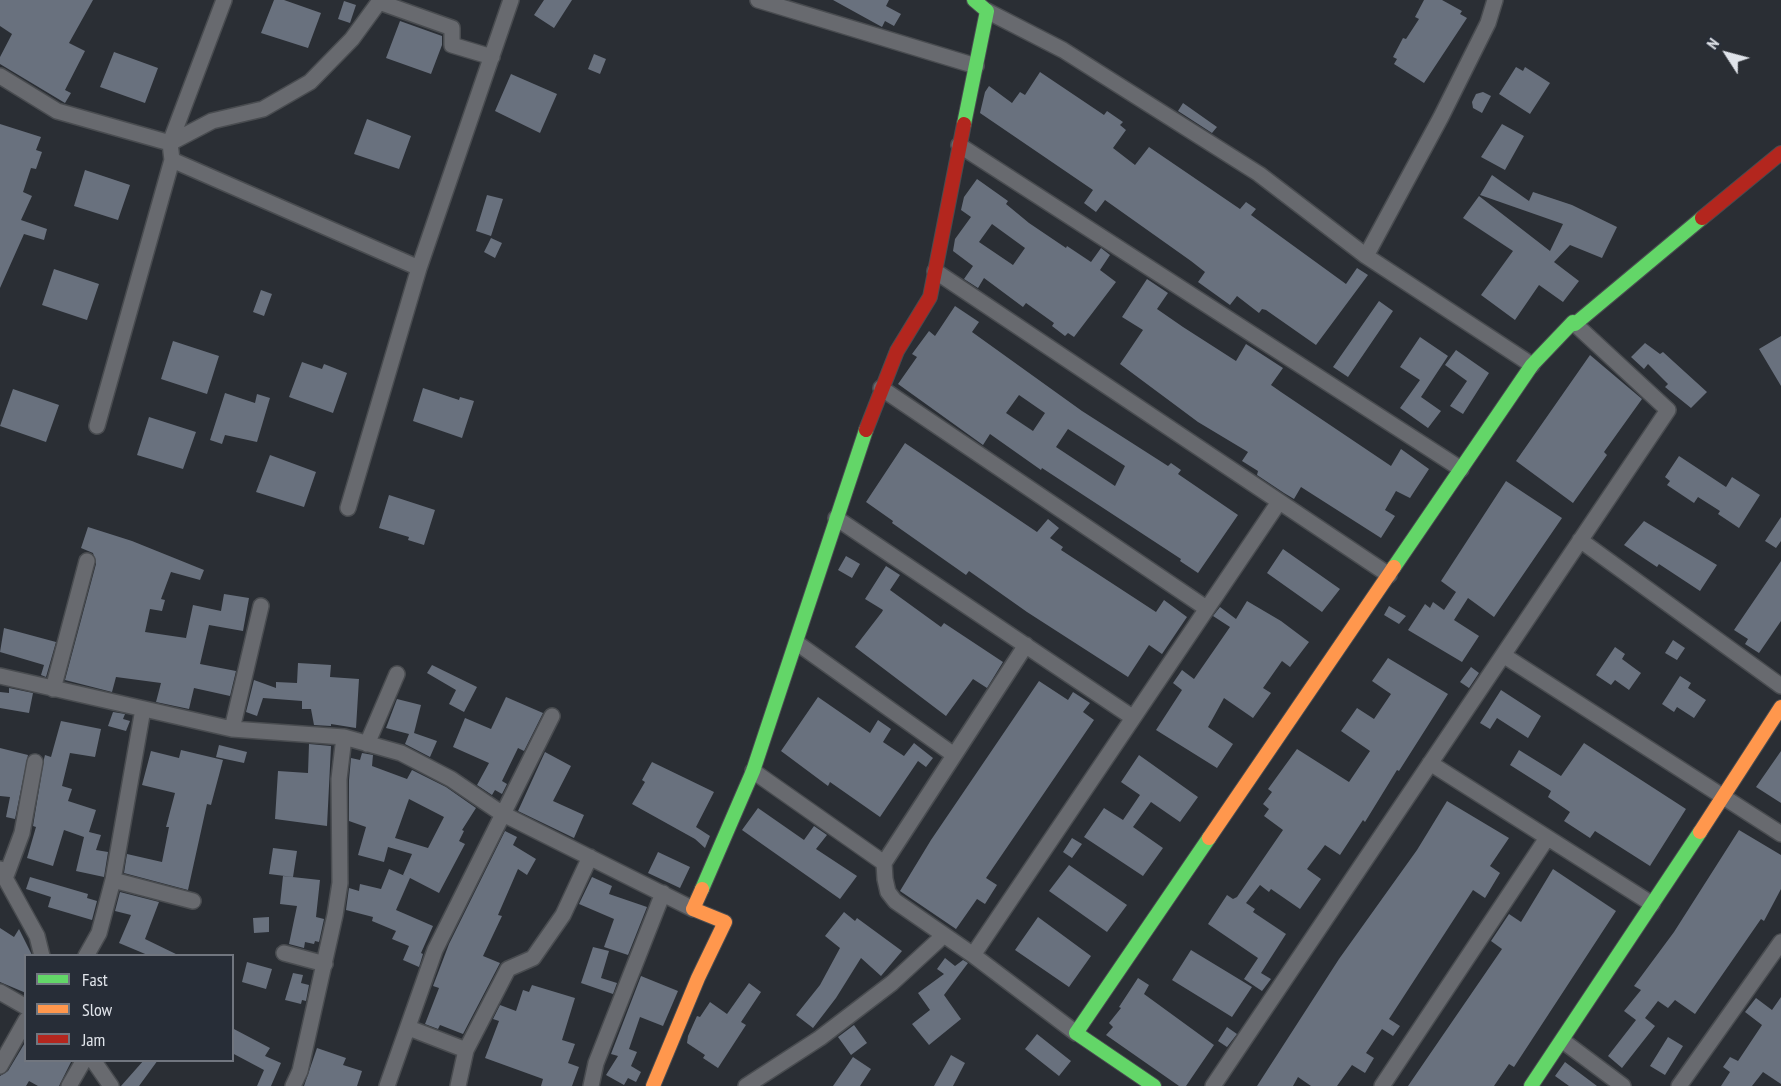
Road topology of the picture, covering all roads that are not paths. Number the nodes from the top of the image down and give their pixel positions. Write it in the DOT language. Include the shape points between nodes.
graph roads {
  1 [pos="224,0"];
  2 [pos="511,0"];
  3 [pos="758,0"];
  4 [pos="974,0"];
  5 [pos="1495,0"];
  6 [pos="987,11"];
  7 [pos="492,57"];
  8 [pos="976,66"];
  9 [pos="0,76"];
  10 [pos="170,143"];
  11 [pos="959,146"];
  12 [pos="1781,153"];
  13 [pos="172,160"];
  14 [pos="1366,256"];
  15 [pos="419,268"];
  16 [pos="935,271"];
  17 [pos="1575,324"];
  18 [pos="1532,365"];
  19 [pos="881,388"];
  20 [pos="97,426"];
  21 [pos="1461,469"];
  22 [pos="1279,502"];
  23 [pos="348,508"];
  24 [pos="836,518"];
  25 [pos="1580,540"];
  26 [pos="87,561"];
  27 [pos="1389,574"];
  28 [pos="261,606"];
  29 [pos="1206,608"];
  30 [pos="797,643"];
  31 [pos="1026,645"];
  32 [pos="1503,655"];
  33 [pos="397,674"];
  34 [pos="0,676"];
  35 [pos="1781,686"];
  36 [pos="53,689"];
  37 [pos="1781,707"];
  38 [pos="143,709"];
  39 [pos="552,716"];
  40 [pos="1132,717"];
  41 [pos="232,729"];
  42 [pos="344,737"];
  43 [pos="367,744"];
  44 [pos="954,755"];
  45 [pos="35,762"];
  46 [pos="1430,762"];
  47 [pos="753,771"];
  48 [pos="1723,796"];
  49 [pos="501,813"];
  50 [pos="1781,834"];
  51 [pos="1547,838"];
  52 [pos="591,857"];
  53 [pos="884,864"];
  54 [pos="3,872"];
  55 [pos="113,880"];
  56 [pos="663,893"];
  57 [pos="194,902"];
  58 [pos="1652,904"];
  59 [pos="693,909"];
  60 [pos="943,936"];
  61 [pos="1781,942"];
  62 [pos="284,953"];
  63 [pos="42,954"];
  64 [pos="87,954"];
  65 [pos="974,955"];
  66 [pos="325,964"];
  67 [pos="0,992"];
  68 [pos="24,1006"];
  69 [pos="24,1024"];
  70 [pos="409,1028"];
  71 [pos="1076,1033"];
  72 [pos="1563,1041"];
  73 [pos="466,1050"];
  74 [pos="83,1062"];
  75 [pos="94,1062"];
  76 [pos="0,1066"];
  77 [pos="69,1086"];
  78 [pos="111,1086"];
  79 [pos="293,1086"];
  80 [pos="387,1086"];
  81 [pos="458,1086"];
  82 [pos="591,1086"];
  83 [pos="653,1086"];
  84 [pos="746,1086"];
  85 [pos="1154,1086"];
  86 [pos="1213,1086"];
  87 [pos="1382,1086"];
  88 [pos="1531,1086"];
  89 [pos="1623,1086"];
  90 [pos="1679,1086"];
  1 -- 10 [label="street"];
  2 -- 7 [label="street"];
  3 -- 8 [label="street"];
  4 -- 6 [label="street"];
  5 -- 14 [label="street" via="1488,23 1441,117"];
  6 -- 8 [label="street"];
  6 -- 14 [label="street" via="1063,50 1259,174"];
  7 -- 10 [label="street" via="452,45 452,28 379,2 352,39 310,82 264,109 212,121"];
  7 -- 15 [label="street"];
  8 -- 11 [label="street"];
  9 -- 10 [label="street" via="57,111"];
  10 -- 13 [label="street"];
  11 -- 16 [label="street"];
  11 -- 21 [label="street"];
  12 -- 17 [label="street"];
  13 -- 15 [label="street"];
  13 -- 20 [label="street"];
  14 -- 18 [label="street"];
  15 -- 23 [label="street"];
  16 -- 19 [label="street" via="930,297 897,351"];
  16 -- 22 [label="street"];
  17 -- 18 [label="street"];
  17 -- 25 [label="street" via="1668,410"];
  18 -- 21 [label="street"];
  19 -- 24 [label="street"];
  19 -- 29 [label="street"];
  21 -- 27 [label="street"];
  22 -- 27 [label="street"];
  22 -- 29 [label="street"];
  24 -- 30 [label="street"];
  24 -- 31 [label="street"];
  25 -- 32 [label="street"];
  25 -- 35 [label="street"];
  26 -- 36 [label="street"];
  27 -- 71 [label="street"];
  28 -- 41 [label="street"];
  29 -- 40 [label="street"];
  30 -- 44 [label="street"];
  30 -- 47 [label="street"];
  31 -- 40 [label="street"];
  31 -- 44 [label="street"];
  32 -- 46 [label="street"];
  32 -- 48 [label="street"];
  33 -- 43 [label="street"];
  34 -- 36 [label="street"];
  36 -- 38 [label="street"];
  37 -- 48 [label="street"];
  38 -- 41 [label="street"];
  38 -- 55 [label="street"];
  39 -- 49 [label="street"];
  40 -- 65 [label="street"];
  41 -- 42 [label="street"];
  42 -- 43 [label="street"];
  42 -- 66 [label="street" via="339,779 340,883"];
  43 -- 49 [label="street" via="401,753"];
  44 -- 53 [label="street"];
  45 -- 54 [label="street" via="22,833"];
  46 -- 51 [label="street"];
  46 -- 86 [label="street"];
  47 -- 53 [label="street"];
  47 -- 59 [label="street"];
  48 -- 50 [label="street"];
  48 -- 58 [label="street"];
  49 -- 52 [label="street"];
  49 -- 70 [label="street" via="435,950"];
  51 -- 58 [label="street"];
  51 -- 87 [label="street"];
  52 -- 56 [label="street"];
  52 -- 73 [label="street" via="563,915 532,958 508,969"];
  53 -- 60 [label="street" via="888,892 895,901"];
  54 -- 63 [label="street" via="38,936"];
  55 -- 57 [label="street"];
  55 -- 64 [label="street" via="99,933"];
  56 -- 59 [label="street"];
  56 -- 82 [label="street" via="596,1063"];
  58 -- 72 [label="street"];
  59 -- 83 [label="street" via="725,922"];
  60 -- 65 [label="street"];
  60 -- 84 [label="street" via="892,983 820,1038"];
  61 -- 90 [label="street"];
  62 -- 66 [label="street"];
  65 -- 71 [label="street"];
  66 -- 79 [label="street"];
  67 -- 68 [label="street"];
  69 -- 76 [label="street"];
  70 -- 73 [label="street"];
  70 -- 80 [label="street"];
  71 -- 85 [label="street"];
  72 -- 88 [label="street"];
  72 -- 89 [label="street"];
  73 -- 81 [label="street"];
  74 -- 77 [label="street"];
  75 -- 78 [label="street"];
}
